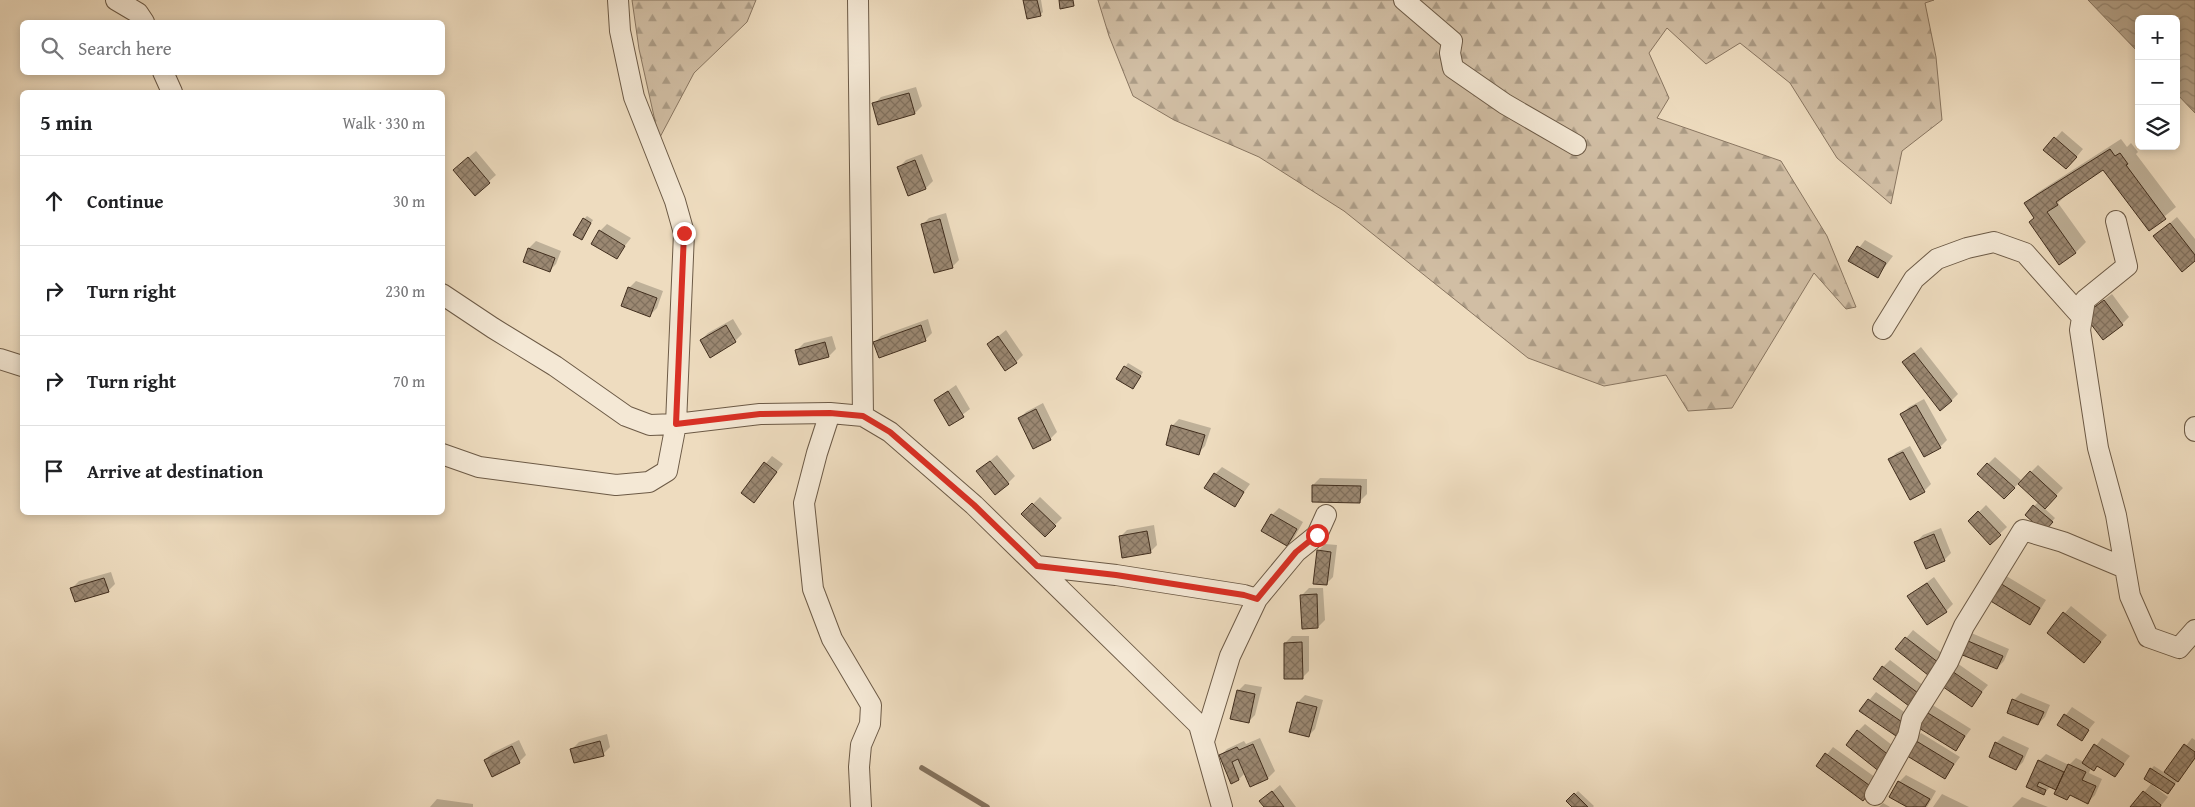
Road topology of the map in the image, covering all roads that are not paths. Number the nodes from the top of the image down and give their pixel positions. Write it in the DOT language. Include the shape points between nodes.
graph roads {
  1 [pos="116,0"];
  2 [pos="618,0"];
  3 [pos="858,0"];
  4 [pos="1404,0"];
  5 [pos="143,20"];
  6 [pos="164,75"];
  7 [pos="171,90"];
  8 [pos="1576,145"];
  9 [pos="2116,221"];
  10 [pos="445,296"];
  11 [pos="2082,317"];
  12 [pos="1883,329"];
  13 [pos="0,359"];
  14 [pos="20,365"];
  15 [pos="830,413"];
  16 [pos="863,416"];
  17 [pos="676,424"];
  18 [pos="445,455"];
  19 [pos="1326,515"];
  20 [pos="1037,566"];
  21 [pos="2125,568"];
  22 [pos="1257,599"];
  23 [pos="2195,630"];
  24 [pos="1204,741"];
  25 [pos="1875,795"];
  26 [pos="861,807"];
  27 [pos="1222,807"];
  1 -- 5 [label="street" via="138,13"];
  2 -- 17 [label="street" via="620,31 634,97 684,233"];
  3 -- 16 [label="street"];
  4 -- 8 [label="street" via="1452,41 1450,52 1454,68 1505,104"];
  6 -- 7 [label="street"];
  9 -- 11 [label="street" via="2127,266 2084,300"];
  10 -- 17 [label="street" via="626,416 650,425"];
  11 -- 12 [label="street" via="2026,253 1994,242 1937,259 1914,279"];
  11 -- 21 [label="street" via="2080,330 2098,448 2116,515"];
  13 -- 14 [label="street"];
  15 -- 16 [label="street"];
  15 -- 17 [label="street" via="760,414"];
  15 -- 26 [label="street" via="804,503 813,589 832,639 871,705 870,724 860,752"];
  16 -- 20 [label="street" via="890,432 974,505"];
  17 -- 18 [label="street" via="667,471 649,482 616,485 480,467"];
  19 -- 22 [label="street" via="1317,535 1296,552"];
  20 -- 22 [label="street" via="1136,578"];
  20 -- 24 [label="street" via="1199,725"];
  21 -- 23 [label="street" via="2130,596 2148,637 2178,648"];
  21 -- 25 [label="street" via="2063,542 2023,530 1964,626 1948,662 1912,718 1908,736"];
  22 -- 24 [label="street" via="1230,656"];
  24 -- 27 [label="street"];
}
